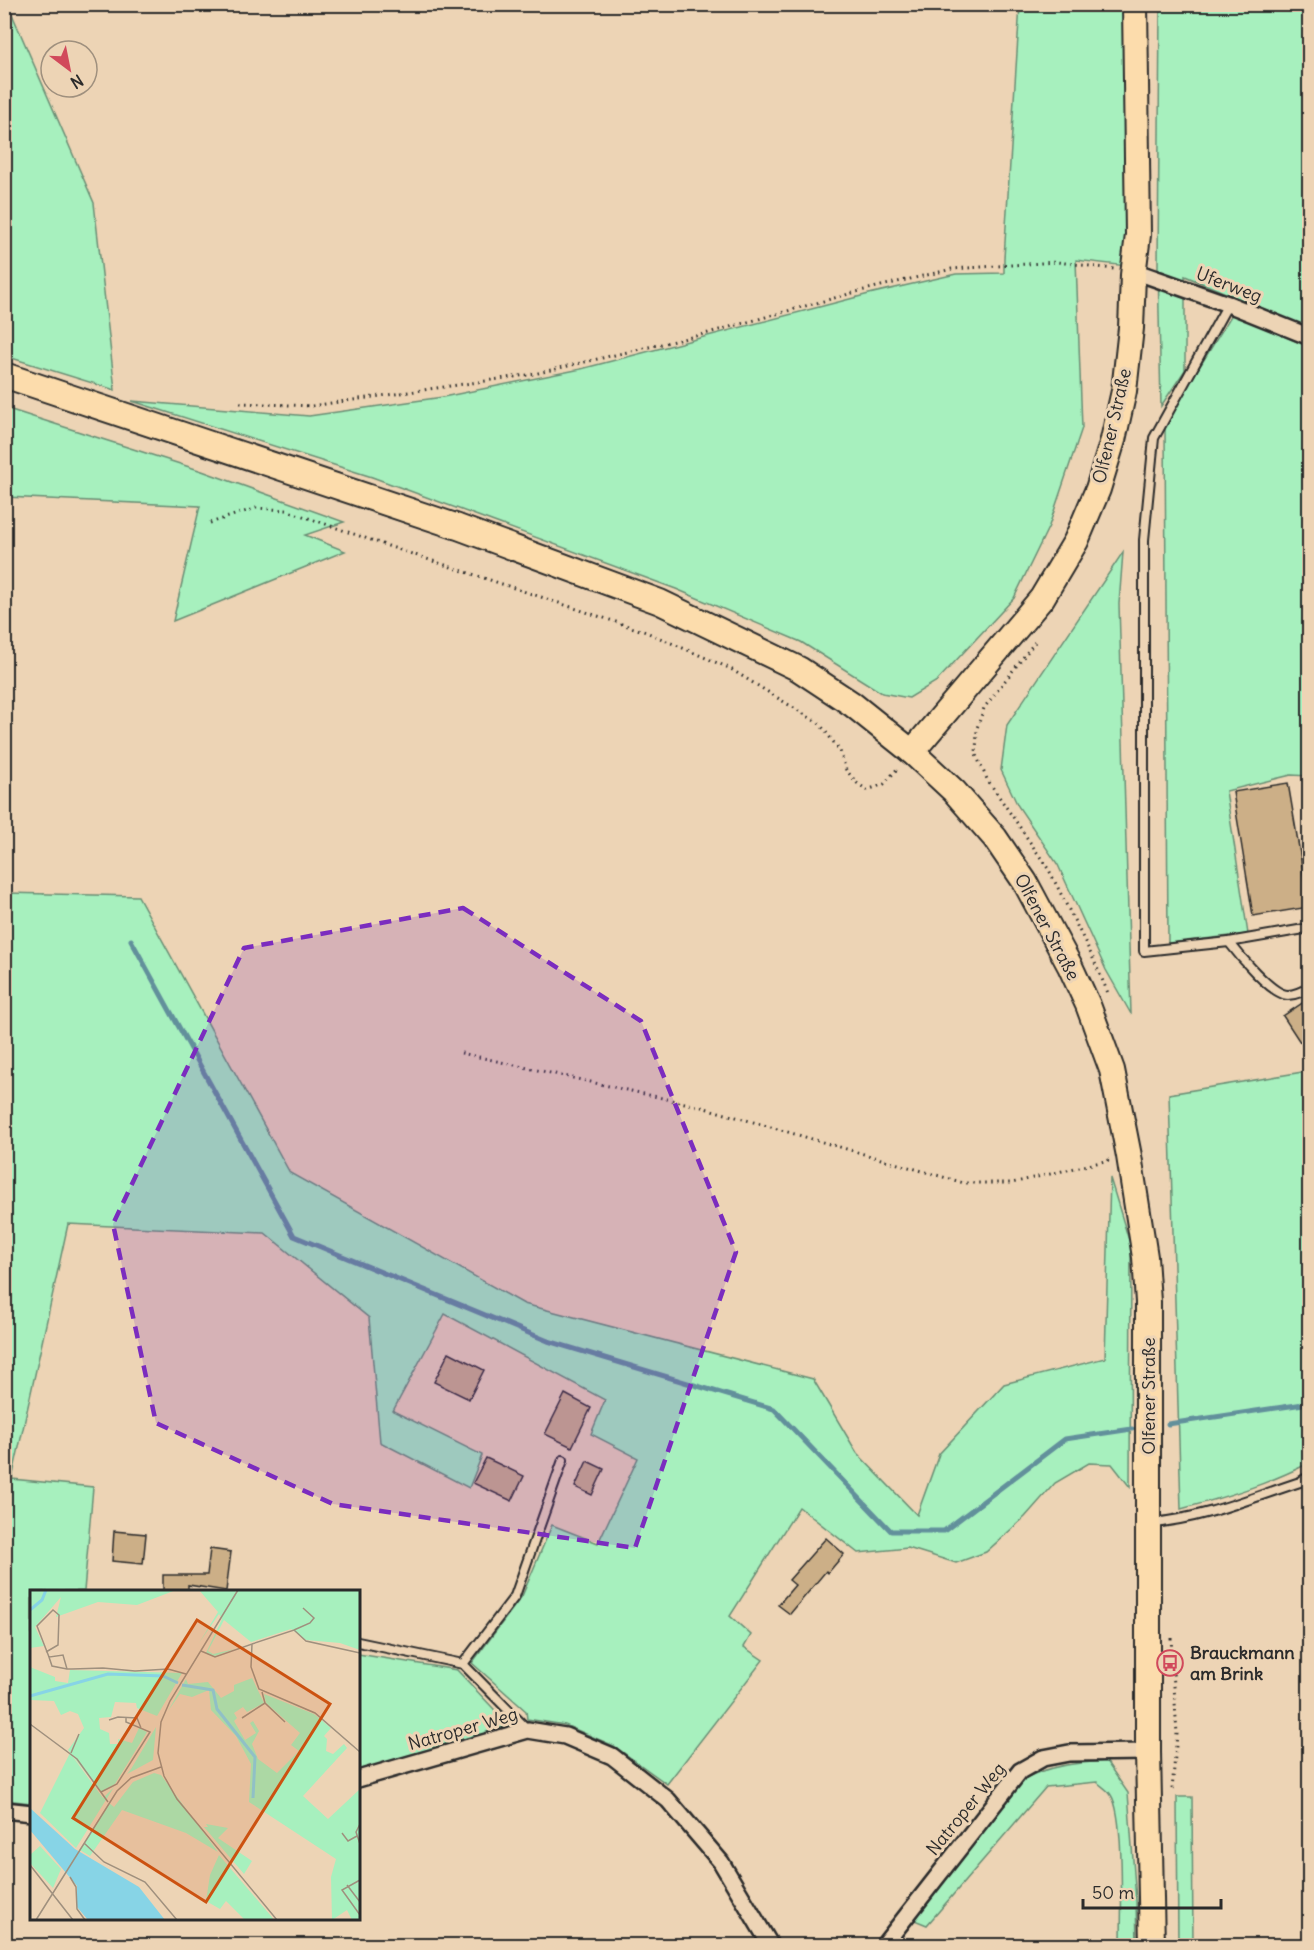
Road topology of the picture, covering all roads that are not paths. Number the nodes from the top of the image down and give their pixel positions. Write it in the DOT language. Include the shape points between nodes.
graph roads {
  1 [pos="1136,4"];
  2 [pos="1134,271"];
  3 [pos="1228,304"];
  4 [pos="1310,337"];
  5 [pos="4,375"];
  6 [pos="912,752"];
  7 [pos="1310,928"];
  8 [pos="1229,942"];
  9 [pos="1310,987"];
  10 [pos="563,1460"];
  11 [pos="1310,1476"];
  12 [pos="1150,1523"];
  13 [pos="360,1642"];
  14 [pos="463,1664"];
  15 [pos="528,1730"];
  16 [pos="1148,1752"];
  17 [pos="360,1778"];
  18 [pos="4,1810"];
  19 [pos="30,1813"];
  20 [pos="771,1946"];
  21 [pos="883,1946"];
  22 [pos="1152,1946"];
  1 -- 2 [label="main road, Olfener Straße" via="1138,235"];
  2 -- 3 [label="street, Uferweg"];
  2 -- 6 [label="main road, Olfener Straße" via="1122,400 1098,489 1076,541 1042,598"];
  3 -- 4 [label="street, Uferweg"];
  3 -- 8 [label="lane" via="1154,438 1144,540 1144,951"];
  5 -- 6 [label="main road" via="458,527 660,602 799,669 852,704"];
  6 -- 12 [label="main road, Olfener Straße" via="954,791 995,838 1025,882 1088,1005 1112,1071 1145,1257"];
  7 -- 8 [label="lane"];
  8 -- 9 [label="lane" via="1276,991 1285,995"];
  10 -- 14 [label="lane" via="515,1596"];
  11 -- 12 [label="lane" via="1227,1507"];
  12 -- 16 [label="main road, Olfener Straße"];
  13 -- 14 [label="lane"];
  14 -- 15 [label="lane"];
  15 -- 17 [label="street, Natroper Weg"];
  15 -- 20 [label="street, Natroper Weg" via="566,1736 612,1756 668,1800 722,1862"];
  16 -- 21 [label="street, Natroper Weg" via="1069,1753 1043,1758 1020,1771"];
  16 -- 22 [label="main road, Olfener Straße"];
  18 -- 19 [label="street"];
}
